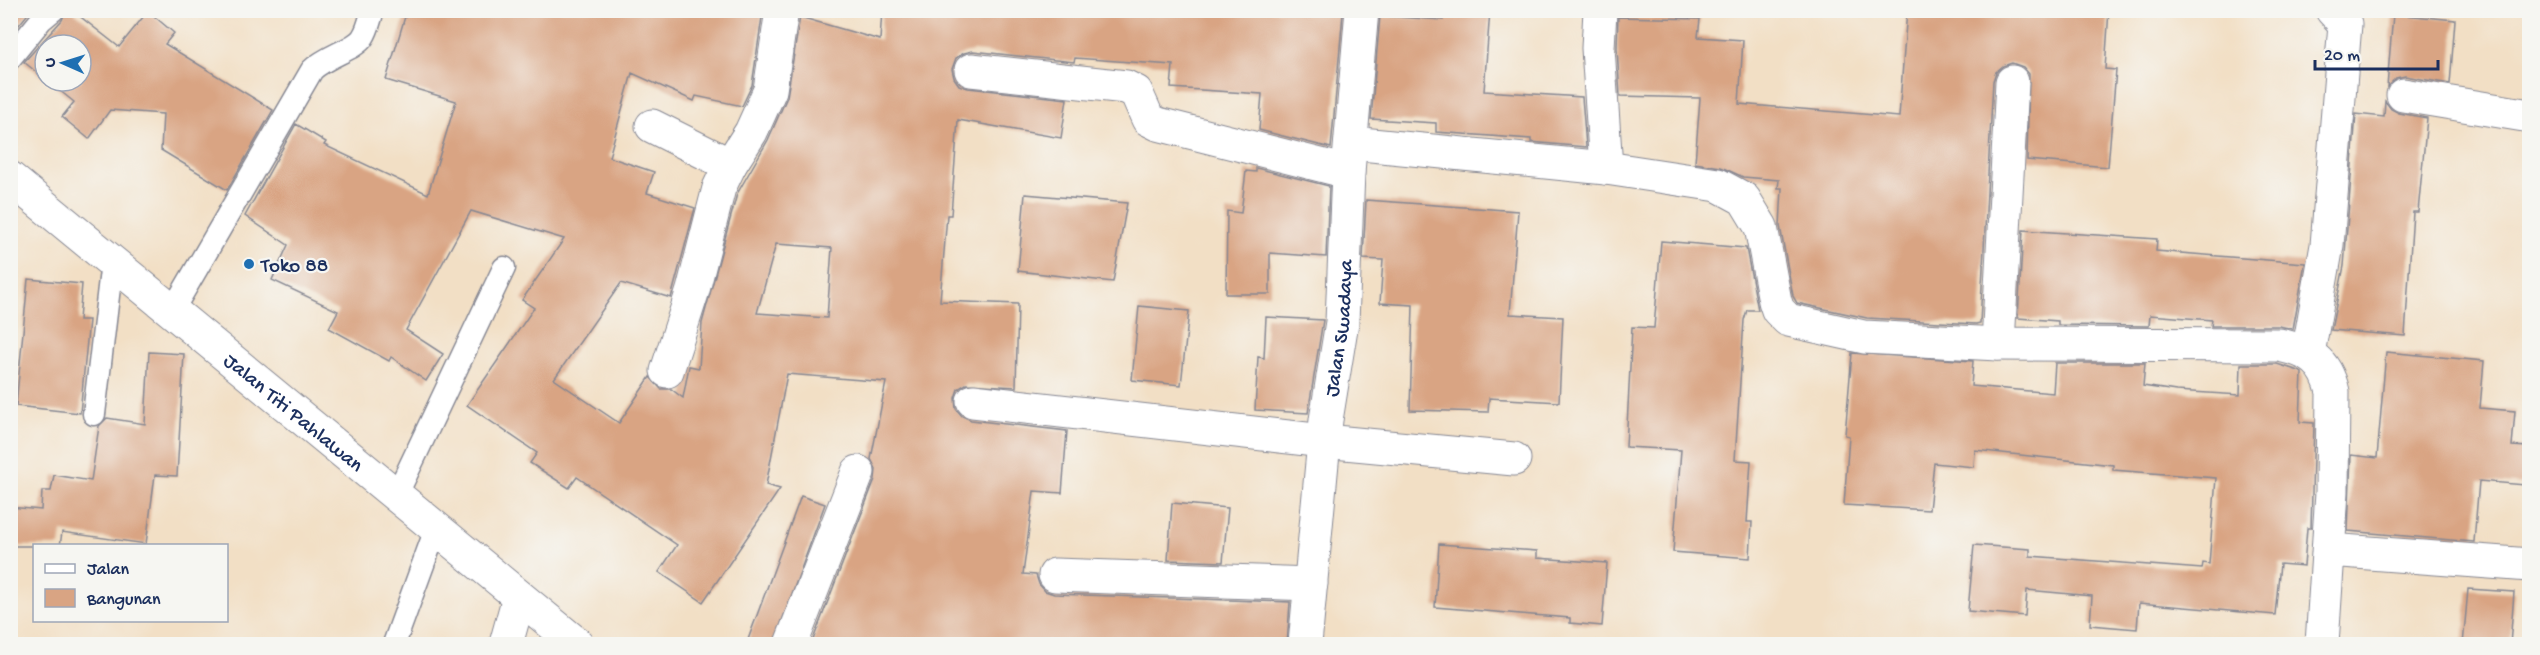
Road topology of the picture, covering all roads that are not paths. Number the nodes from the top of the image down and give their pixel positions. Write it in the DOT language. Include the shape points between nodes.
graph roads {
  1 [pos="53,10"];
  2 [pos="373,10"];
  3 [pos="782,10"];
  4 [pos="1362,10"];
  5 [pos="1600,10"];
  6 [pos="2332,10"];
  7 [pos="10,58"];
  8 [pos="971,70"];
  9 [pos="2012,82"];
  10 [pos="2403,95"];
  11 [pos="2529,116"];
  12 [pos="652,126"];
  13 [pos="1349,157"];
  14 [pos="730,165"];
  15 [pos="1606,168"];
  16 [pos="10,178"];
  17 [pos="112,262"];
  18 [pos="504,268"];
  19 [pos="172,311"];
  20 [pos="1998,344"];
  21 [pos="2308,354"];
  22 [pos="667,371"];
  23 [pos="974,400"];
  24 [pos="94,414"];
  25 [pos="1324,441"];
  26 [pos="1514,459"];
  27 [pos="858,472"];
  28 [pos="396,496"];
  29 [pos="436,529"];
  30 [pos="2329,550"];
  31 [pos="2529,564"];
  32 [pos="1055,575"];
  33 [pos="1311,584"];
  34 [pos="519,597"];
  35 [pos="394,645"];
  36 [pos="506,645"];
  37 [pos="576,645"];
  38 [pos="791,645"];
  39 [pos="1305,645"];
  40 [pos="2322,645"];
  1 -- 7 [label="lane"];
  2 -- 19 [label="lane" via="364,37 357,44 322,60 312,70"];
  3 -- 14 [label="street" via="770,90"];
  4 -- 13 [label="street, Jalan Swadaya"];
  5 -- 15 [label="street" via="1598,48"];
  6 -- 21 [label="street" via="2345,24 2328,245"];
  8 -- 13 [label="street" via="1126,87 1136,93 1148,119 1158,124"];
  9 -- 20 [label="street"];
  10 -- 11 [label="street"];
  12 -- 14 [label="street"];
  13 -- 15 [label="street"];
  13 -- 25 [label="street, Jalan Swadaya" via="1342,322"];
  14 -- 22 [label="street" via="719,188"];
  15 -- 20 [label="street" via="1718,185 1744,199 1761,227 1774,301 1788,320 1864,337"];
  16 -- 17 [label="street, Jalan Titi Pahlawan"];
  17 -- 19 [label="street, Jalan Titi Pahlawan"];
  17 -- 24 [label="lane"];
  18 -- 28 [label="lane"];
  19 -- 28 [label="street, Jalan Titi Pahlawan"];
  20 -- 21 [label="street" via="2279,345"];
  21 -- 30 [label="street" via="2323,365 2333,392"];
  23 -- 25 [label="street"];
  25 -- 26 [label="street"];
  25 -- 33 [label="street, Jalan Swadaya"];
  27 -- 38 [label="street"];
  28 -- 29 [label="street, Jalan Titi Pahlawan"];
  29 -- 34 [label="street, Jalan Titi Pahlawan"];
  29 -- 35 [label="lane"];
  30 -- 31 [label="street"];
  30 -- 40 [label="street"];
  32 -- 33 [label="street"];
  33 -- 39 [label="street, Jalan Swadaya"];
  34 -- 36 [label="street"];
  34 -- 37 [label="street, Jalan Titi Pahlawan"];
}
